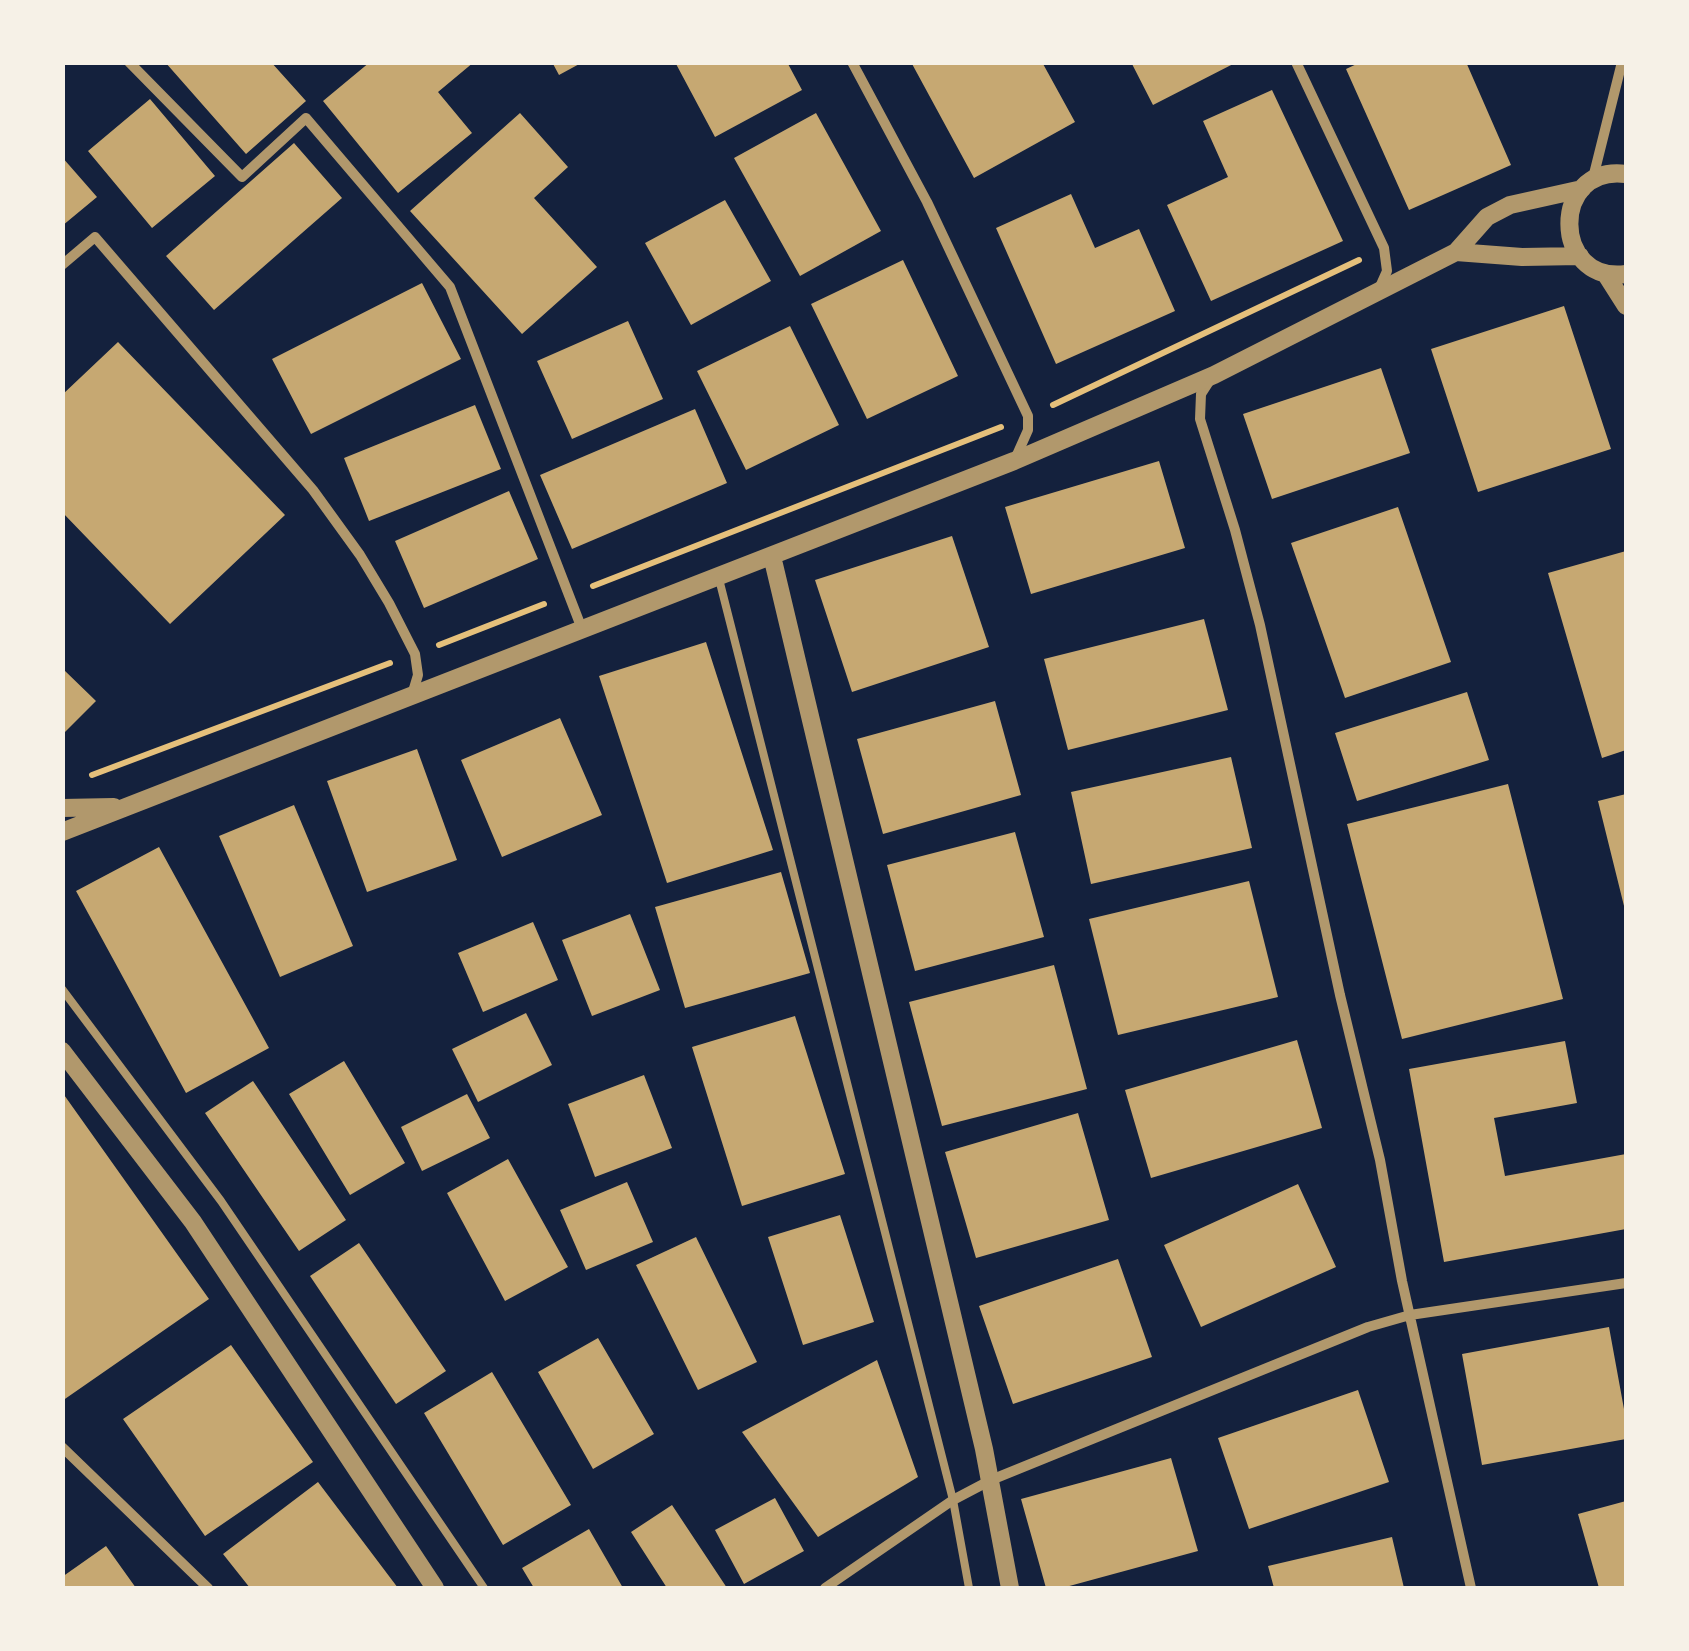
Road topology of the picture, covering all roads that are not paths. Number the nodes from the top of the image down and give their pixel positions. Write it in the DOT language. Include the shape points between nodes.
graph roads {
  1 [pos="129,62"];
  2 [pos="852,62"];
  3 [pos="1296,62"];
  4 [pos="1622,62"];
  5 [pos="1626,174"];
  6 [pos="1587,184"];
  7 [pos="1456,252"];
  8 [pos="1580,256"];
  9 [pos="62,265"];
  10 [pos="1604,272"];
  11 [pos="1626,274"];
  12 [pos="1378,290"];
  13 [pos="1626,306"];
  14 [pos="1214,375"];
  15 [pos="1014,461"];
  16 [pos="772,556"];
  17 [pos="718,576"];
  18 [pos="582,629"];
  19 [pos="412,695"];
  20 [pos="129,806"];
  21 [pos="62,808"];
  22 [pos="62,832"];
  23 [pos="62,990"];
  24 [pos="62,1052"];
  25 [pos="1626,1283"];
  26 [pos="1410,1314"];
  27 [pos="62,1447"];
  28 [pos="991,1480"];
  29 [pos="953,1500"];
  30 [pos="208,1588"];
  31 [pos="435,1588"];
  32 [pos="484,1588"];
  33 [pos="825,1588"];
  34 [pos="969,1588"];
  35 [pos="1010,1588"];
  36 [pos="1471,1588"];
  1 -- 18 [label="street" via="242,177 306,118 450,287"];
  2 -- 15 [label="street" via="1028,416"];
  3 -- 12 [label="street" via="1384,248 1386,271"];
  4 -- 6 [label="street"];
  5 -- 6 [label="street"];
  6 -- 7 [label="street" via="1510,205 1486,218"];
  6 -- 8 [label="street" via="1568,216"];
  7 -- 8 [label="street"];
  7 -- 12 [label="street"];
  8 -- 10 [label="street"];
  9 -- 19 [label="street" via="96,237 313,490 390,603 415,654"];
  10 -- 11 [label="street"];
  10 -- 13 [label="street"];
  12 -- 14 [label="street"];
  14 -- 15 [label="street"];
  14 -- 26 [label="street" via="1201,394 1200,419 1260,626"];
  15 -- 16 [label="street"];
  16 -- 17 [label="street"];
  16 -- 28 [label="street"];
  17 -- 18 [label="street"];
  17 -- 29 [label="lane"];
  18 -- 19 [label="street"];
  19 -- 20 [label="street"];
  20 -- 21 [label="street"];
  20 -- 22 [label="street"];
  23 -- 32 [label="lane" via="232,1216"];
  24 -- 31 [label="street" via="193,1222"];
  25 -- 26 [label="street"];
  26 -- 28 [label="street"];
  26 -- 36 [label="street"];
  27 -- 30 [label="street"];
  28 -- 29 [label="street"];
  28 -- 35 [label="street"];
  29 -- 33 [label="street"];
  29 -- 34 [label="lane"];
}
